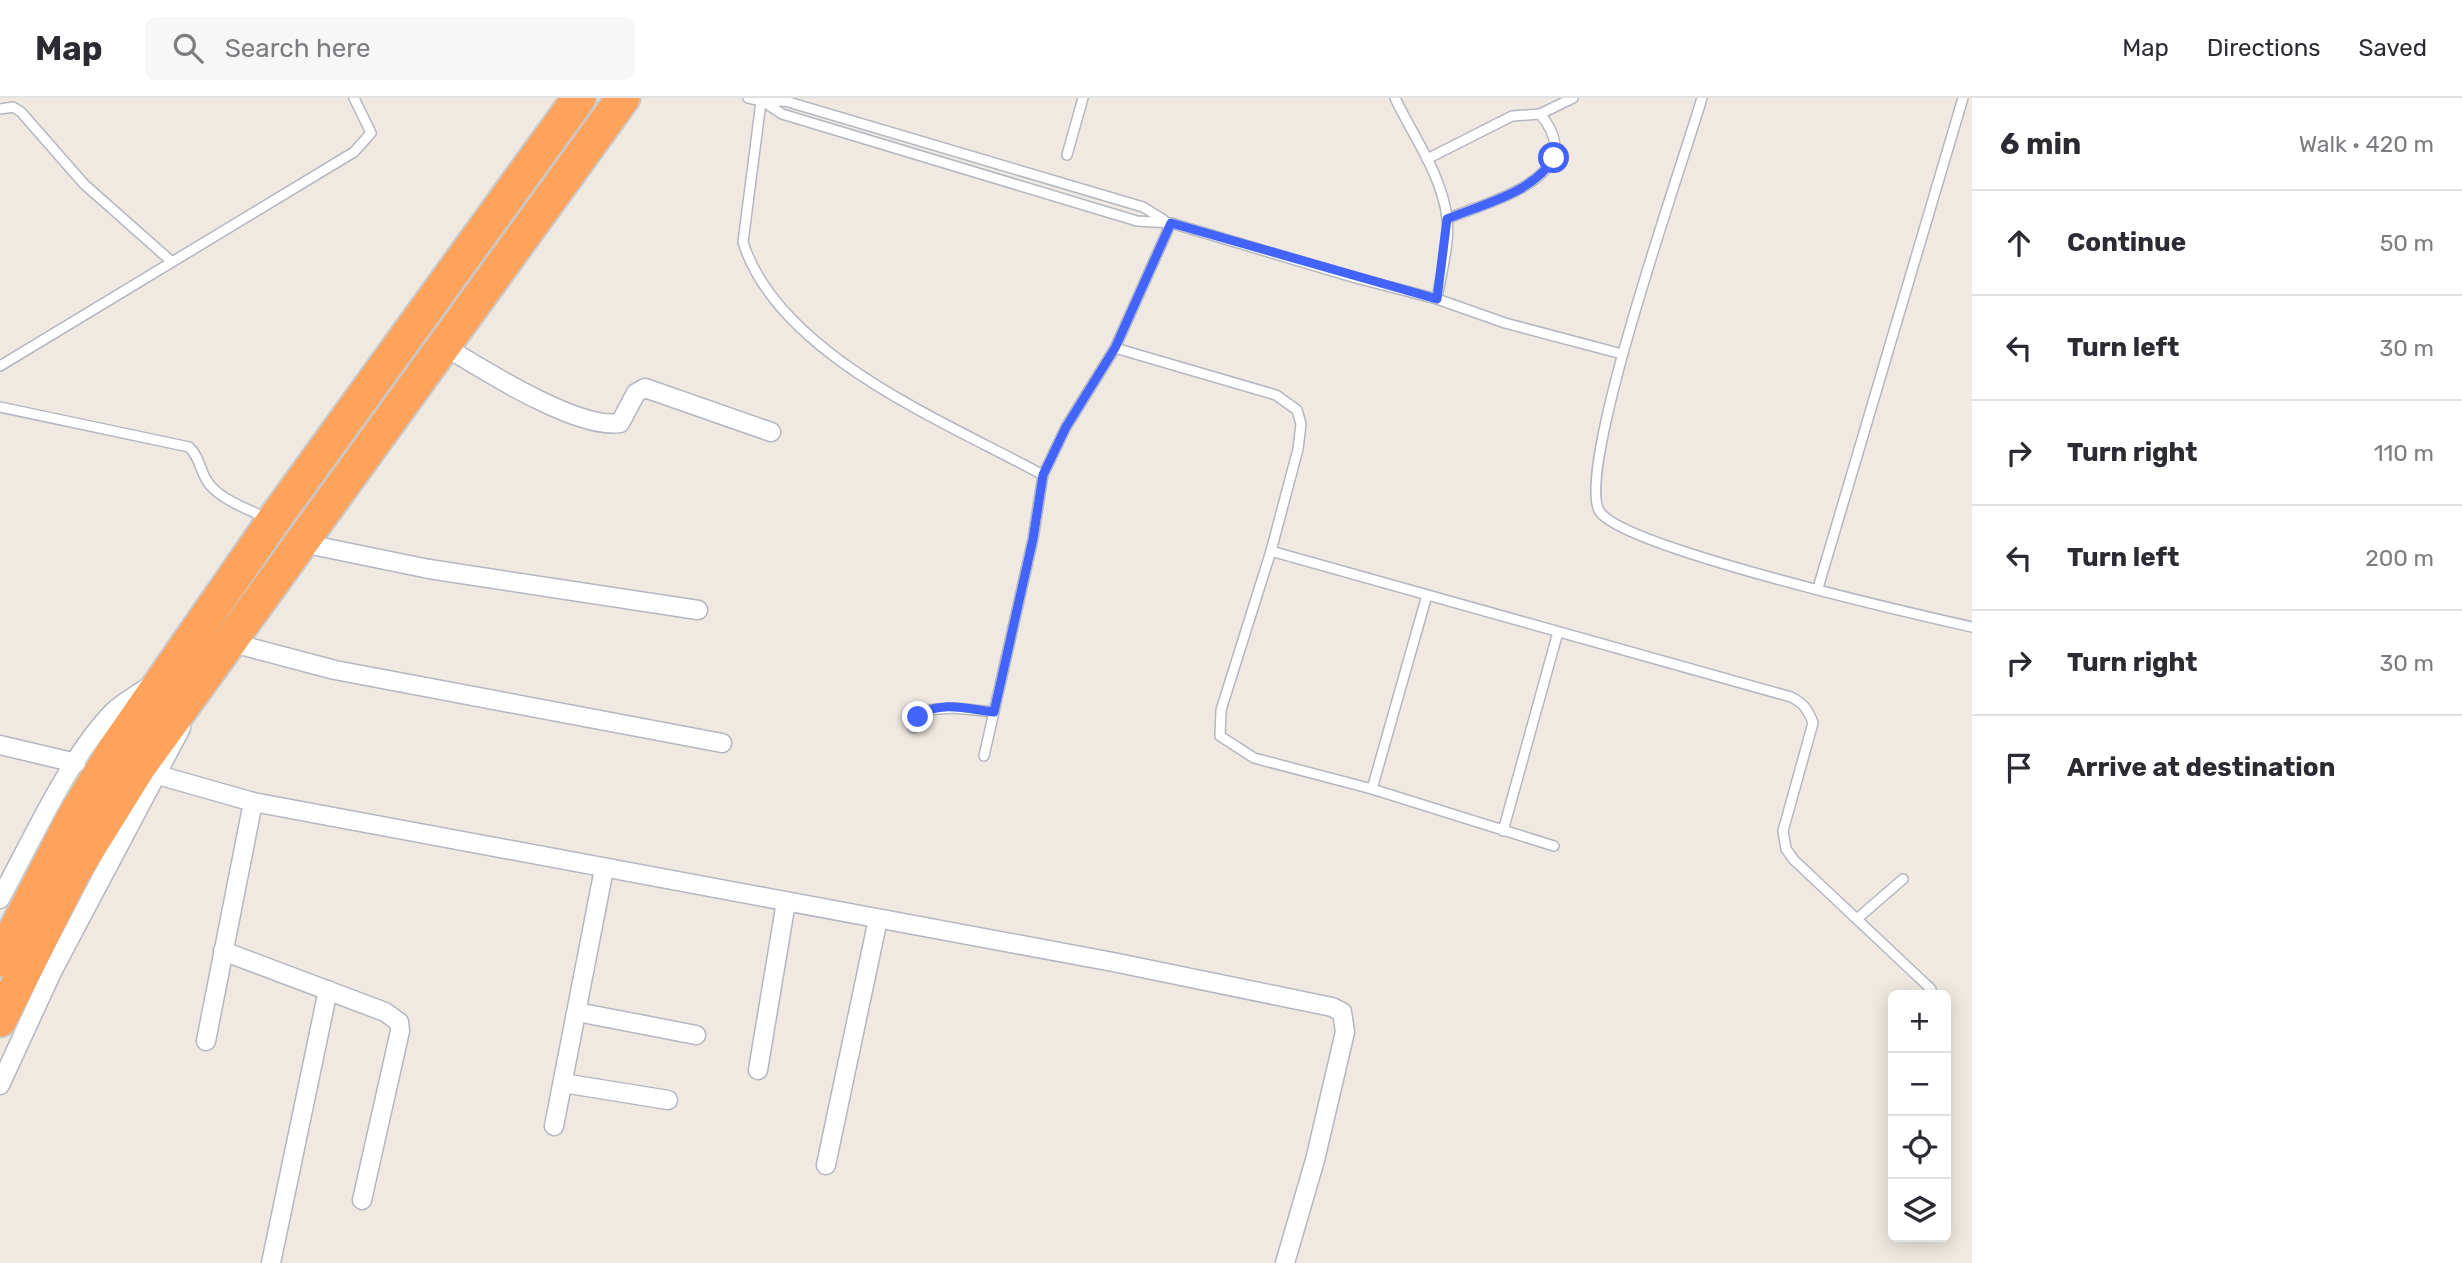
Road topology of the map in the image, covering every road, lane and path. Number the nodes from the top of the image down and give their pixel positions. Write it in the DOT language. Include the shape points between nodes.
graph roads {
  1 [pos="354,98"];
  2 [pos="579,98"];
  3 [pos="623,98"];
  4 [pos="748,98"];
  5 [pos="1083,98"];
  6 [pos="1395,98"];
  7 [pos="1573,98"];
  8 [pos="1702,98"];
  9 [pos="1963,98"];
  10 [pos="763,102"];
  11 [pos="0,109"];
  12 [pos="1540,114"];
  13 [pos="1067,155"];
  14 [pos="1427,159"];
  15 [pos="1447,219"];
  16 [pos="1168,222"];
  17 [pos="172,262"];
  18 [pos="1437,299"];
  19 [pos="444,346"];
  20 [pos="1115,348"];
  21 [pos="1622,354"];
  22 [pos="0,366"];
  23 [pos="0,407"];
  24 [pos="771,432"];
  25 [pos="1043,475"];
  26 [pos="273,522"];
  27 [pos="302,543"];
  28 [pos="1271,551"];
  29 [pos="1818,588"];
  30 [pos="1427,595"];
  31 [pos="698,610"];
  32 [pos="1972,628"];
  33 [pos="1558,632"];
  34 [pos="229,642"];
  35 [pos="182,680"];
  36 [pos="994,712"];
  37 [pos="913,728"];
  38 [pos="722,743"];
  39 [pos="0,745"];
  40 [pos="984,757"];
  41 [pos="76,763"];
  42 [pos="158,775"];
  43 [pos="1372,789"];
  44 [pos="253,802"];
  45 [pos="1503,831"];
  46 [pos="1554,846"];
  47 [pos="604,869"];
  48 [pos="1903,879"];
  49 [pos="0,899"];
  50 [pos="786,902"];
  51 [pos="1858,918"];
  52 [pos="878,919"];
  53 [pos="223,951"];
  54 [pos="0,960"];
  55 [pos="1931,989"];
  56 [pos="328,990"];
  57 [pos="577,1013"];
  58 [pos="0,1020"];
  59 [pos="696,1035"];
  60 [pos="206,1041"];
  61 [pos="758,1070"];
  62 [pos="563,1083"];
  63 [pos="0,1085"];
  64 [pos="668,1100"];
  65 [pos="554,1126"];
  66 [pos="826,1165"];
  67 [pos="362,1200"];
  68 [pos="271,1263"];
  69 [pos="1285,1263"];
  1 -- 17 [label="lane" via="368,121 371,133 366,142"];
  2 -- 26 [label="highway"];
  3 -- 19 [label="highway"];
  4 -- 10 [label="lane"];
  5 -- 13 [label="lane"];
  6 -- 14 [label="lane"];
  7 -- 12 [label="lane"];
  8 -- 21 [label="lane"];
  9 -- 29 [label="lane"];
  10 -- 16 [label="lane" via="782,114 1137,221"];
  10 -- 16 [label="lane" via="785,101 1130,203"];
  10 -- 25 [label="lane" via="743,242 748,259 787,316 821,348 866,379"];
  11 -- 17 [label="lane" via="13,107 21,112 84,184"];
  12 -- 14 [label="lane" via="1512,116"];
  12 -- 15 [label="lane" via="1555,140 1554,158 1547,170 1526,187"];
  14 -- 15 [label="lane"];
  15 -- 18 [label="lane"];
  16 -- 18 [label="lane"];
  16 -- 20 [label="lane"];
  17 -- 22 [label="lane"];
  18 -- 21 [label="lane" via="1505,323"];
  19 -- 24 [label="street" via="529,396 602,423 620,423 636,393 645,388"];
  19 -- 27 [label="highway"];
  20 -- 25 [label="lane" via="1066,427"];
  20 -- 28 [label="lane" via="1276,395 1297,410 1301,424 1298,449"];
  21 -- 29 [label="lane" via="1594,478 1597,509 1608,522 1648,540"];
  23 -- 26 [label="lane" via="189,447 216,491"];
  25 -- 36 [label="lane"];
  26 -- 35 [label="highway"];
  27 -- 31 [label="street" via="429,569"];
  27 -- 34 [label="highway"];
  28 -- 30 [label="lane"];
  28 -- 43 [label="lane" via="1221,710 1220,736 1254,758"];
  29 -- 32 [label="lane"];
  30 -- 33 [label="lane"];
  30 -- 43 [label="lane"];
  33 -- 45 [label="lane"];
  33 -- 51 [label="lane" via="1801,702 1813,723 1784,841 1794,860"];
  34 -- 35 [label="highway"];
  34 -- 38 [label="street" via="335,670"];
  35 -- 41 [label="street" via="114,710"];
  35 -- 42 [label="street" via="176,741"];
  35 -- 54 [label="highway" via="92,783"];
  35 -- 58 [label="highway" via="38,940"];
  36 -- 37 [label="lane" via="935,708 925,710"];
  36 -- 40 [label="lane"];
  39 -- 41 [label="street"];
  41 -- 49 [label="street"];
  42 -- 44 [label="street"];
  42 -- 63 [label="street" via="83,911"];
  43 -- 45 [label="lane"];
  44 -- 47 [label="street"];
  44 -- 53 [label="street"];
  45 -- 46 [label="lane"];
  47 -- 50 [label="street"];
  47 -- 57 [label="street"];
  48 -- 51 [label="lane"];
  50 -- 52 [label="street"];
  50 -- 61 [label="street"];
  51 -- 55 [label="lane"];
  52 -- 66 [label="street"];
  52 -- 69 [label="street" via="1113,962 1342,1012 1345,1032 1331,1097"];
  53 -- 56 [label="street"];
  53 -- 60 [label="street"];
  56 -- 67 [label="street" via="395,1016 399,1022"];
  56 -- 68 [label="street"];
  57 -- 59 [label="street"];
  57 -- 62 [label="street"];
  62 -- 64 [label="street"];
  62 -- 65 [label="street"];
}
